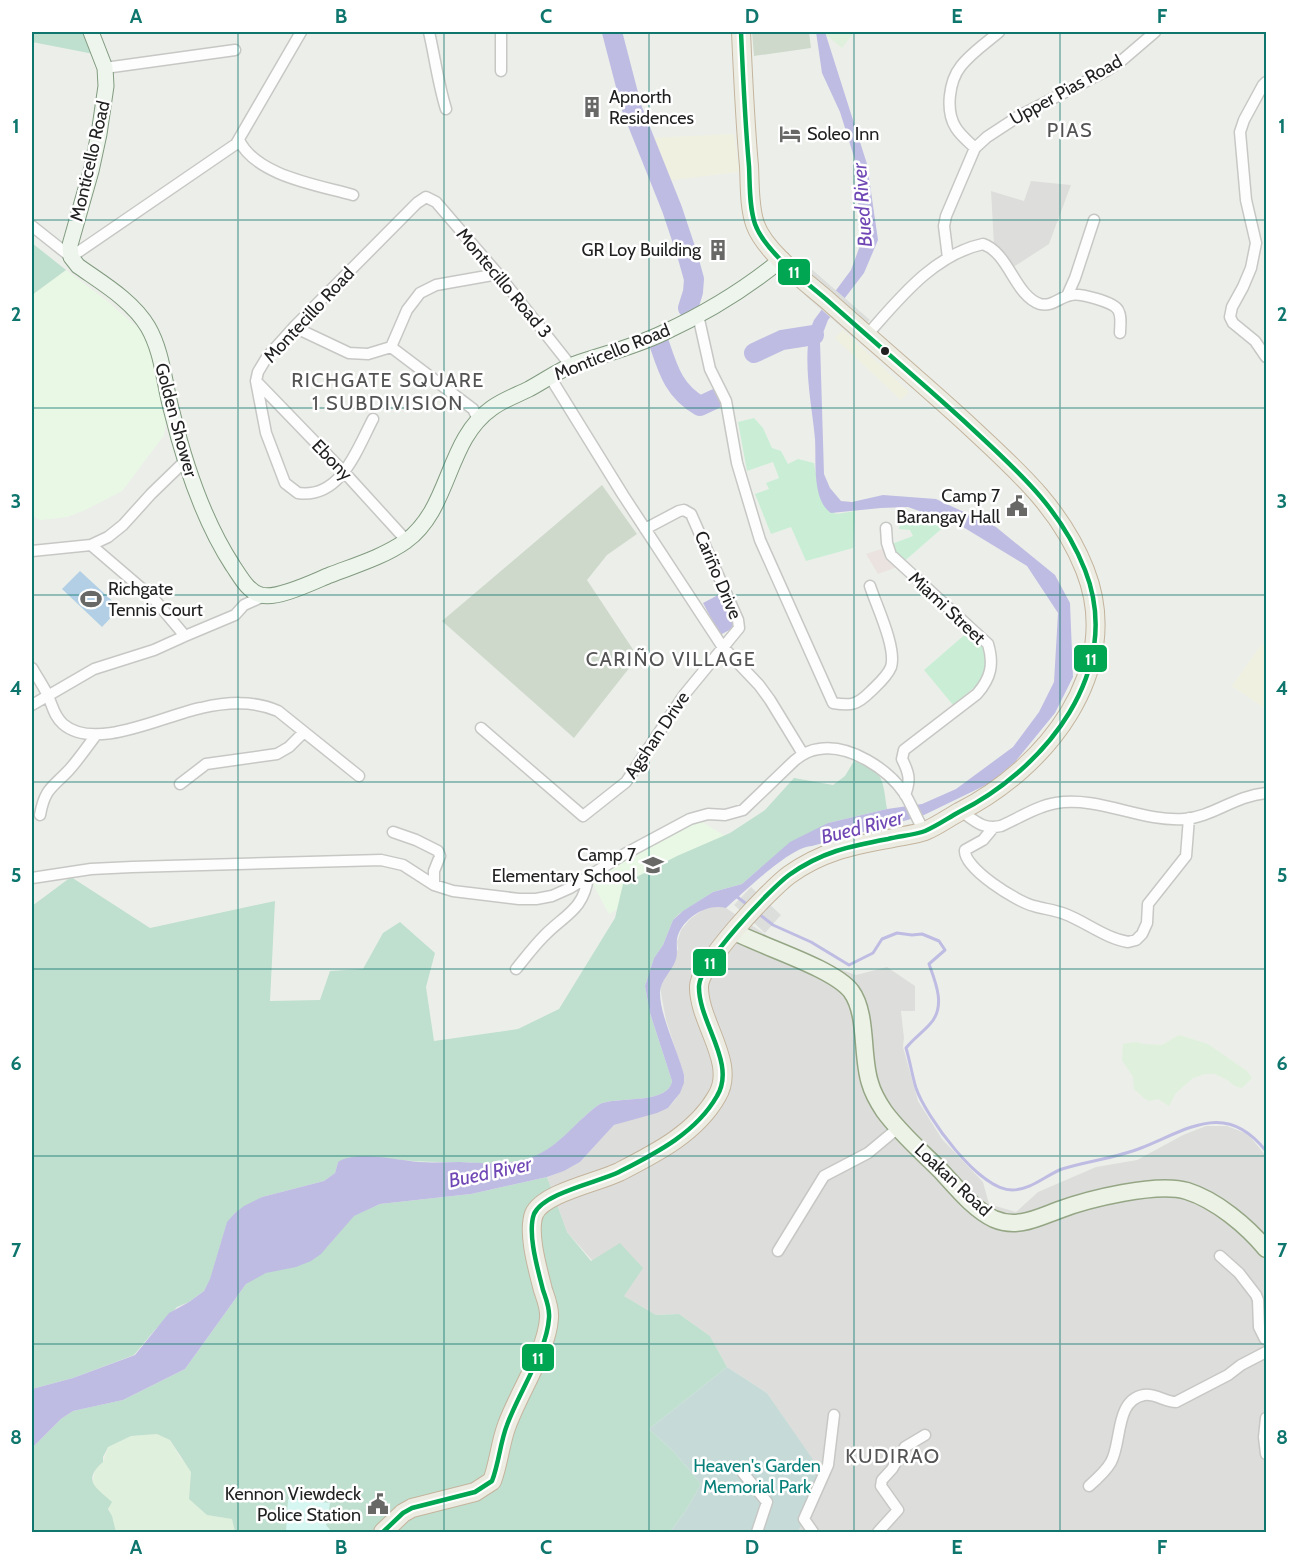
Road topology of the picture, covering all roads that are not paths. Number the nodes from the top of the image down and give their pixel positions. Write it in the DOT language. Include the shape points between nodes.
graph roads {
  1 [pos="91,32"];
  2 [pos="301,32"];
  3 [pos="429,32"];
  4 [pos="501,32"];
  5 [pos="741,32"];
  6 [pos="999,32"];
  7 [pos="1155,32"];
  8 [pos="235,50"];
  9 [pos="105,68"];
  10 [pos="501,71"];
  11 [pos="1266,82"];
  12 [pos="446,109"];
  13 [pos="239,140"];
  14 [pos="975,148"];
  15 [pos="353,195"];
  16 [pos="436,202"];
  17 [pos="1094,220"];
  18 [pos="32,226"];
  19 [pos="71,257"];
  20 [pos="948,258"];
  21 [pos="782,259"];
  22 [pos="498,274"];
  23 [pos="1067,296"];
  24 [pos="698,315"];
  25 [pos="294,327"];
  26 [pos="864,333"];
  27 [pos="1120,333"];
  28 [pos="391,347"];
  29 [pos="1266,357"];
  30 [pos="571,366"];
  31 [pos="550,377"];
  32 [pos="256,381"];
  33 [pos="373,418"];
  34 [pos="478,419"];
  35 [pos="184,462"];
  36 [pos="344,472"];
  37 [pos="886,528"];
  38 [pos="645,529"];
  39 [pos="406,540"];
  40 [pos="91,544"];
  41 [pos="32,551"];
  42 [pos="870,586"];
  43 [pos="264,596"];
  44 [pos="186,636"];
  45 [pos="722,646"];
  46 [pos="32,668"];
  47 [pos="48,697"];
  48 [pos="32,705"];
  49 [pos="481,728"];
  50 [pos="304,732"];
  51 [pos="96,735"];
  52 [pos="803,754"];
  53 [pos="359,776"];
  54 [pos="180,784"];
  55 [pos="1266,793"];
  56 [pos="907,799"];
  57 [pos="961,811"];
  58 [pos="40,814"];
  59 [pos="1189,818"];
  60 [pos="921,827"];
  61 [pos="993,828"];
  62 [pos="393,832"];
  63 [pos="588,877"];
  64 [pos="32,878"];
  65 [pos="434,885"];
  66 [pos="735,932"];
  67 [pos="516,969"];
  68 [pos="898,1128"];
  69 [pos="1266,1249"];
  70 [pos="778,1251"];
  71 [pos="1220,1256"];
  72 [pos="1266,1310"];
  73 [pos="1266,1342"];
  74 [pos="1266,1352"];
  75 [pos="834,1415"];
  76 [pos="1266,1418"];
  77 [pos="925,1435"];
  78 [pos="1266,1454"];
  79 [pos="743,1473"];
  80 [pos="1089,1486"];
  81 [pos="383,1533"];
  82 [pos="757,1533"];
  83 [pos="813,1533"];
  84 [pos="878,1533"];
  1 -- 9 [label="main road, Monticello Road"];
  2 -- 13 [label="street"];
  3 -- 12 [label="street"];
  4 -- 10 [label="street"];
  5 -- 21 [label="highway" via="754,219 761,237"];
  6 -- 14 [label="street" via="959,68 951,88 953,122"];
  7 -- 14 [label="street, Upper Pias Road" via="1120,62 1019,116"];
  8 -- 9 [label="street"];
  9 -- 19 [label="main road, Monticello Road" via="99,134 70,245"];
  11 -- 29 [label="street" via="1240,132 1246,200 1256,243 1251,268 1230,317"];
  13 -- 15 [label="street" via="245,152 262,165"];
  13 -- 19 [label="street"];
  14 -- 20 [label="street" via="946,216"];
  16 -- 22 [label="street, Montecillo Road 3"];
  16 -- 25 [label="street, Montecillo Road" via="426,197 417,202"];
  17 -- 23 [label="street"];
  18 -- 19 [label="street"];
  19 -- 35 [label="main road, Golden Shower" via="136,311 148,328 157,348"];
  20 -- 23 [label="street" via="977,246 989,246 1033,300 1048,305"];
  20 -- 26 [label="street"];
  21 -- 24 [label="main road, Monticello Road"];
  21 -- 26 [label="highway"];
  22 -- 28 [label="street" via="436,285 420,293 407,310"];
  22 -- 30 [label="street, Montecillo Road 3"];
  23 -- 27 [label="street" via="1080,295 1114,305 1119,312"];
  24 -- 30 [label="main road, Monticello Road" via="625,349"];
  24 -- 42 [label="street" via="710,369 726,401 737,463 759,540 833,703 850,706 861,699 883,679 891,665 887,636"];
  25 -- 28 [label="street" via="349,353 368,354"];
  25 -- 32 [label="street, Montecillo Road" via="267,357"];
  26 -- 57 [label="highway" via="1042,496 1085,570 1094,599 1097,631 1081,690 1068,717 1028,765 994,793"];
  28 -- 34 [label="street" via="473,410"];
  30 -- 31 [label="main road, Monticello Road"];
  31 -- 34 [label="main road, Monticello Road"];
  31 -- 38 [label="street, Cariño Drive"];
  32 -- 36 [label="street, Ebony"];
  32 -- 36 [label="street, Montecillo Road" via="266,433 288,486 303,493 325,488"];
  33 -- 36 [label="street, Montecillo Road"];
  34 -- 39 [label="main road, Monticello Road" via="456,455 429,518"];
  35 -- 40 [label="street" via="116,531"];
  35 -- 43 [label="main road, Golden Shower" via="228,558 248,586"];
  36 -- 39 [label="street, Ebony"];
  37 -- 56 [label="street, Miami Street" via="891,555 988,644 992,662 990,675 977,694 904,750 902,759 910,783"];
  38 -- 45 [label="street, Cariño Drive"];
  38 -- 45 [label="street, Cariño Drive" via="679,511 691,514 738,620 739,628"];
  39 -- 43 [label="main road, Monticello Road" via="387,553 304,586"];
  40 -- 41 [label="street"];
  40 -- 44 [label="street" via="154,599"];
  43 -- 44 [label="street" via="244,604 235,615"];
  44 -- 47 [label="street" via="94,669"];
  45 -- 49 [label="street, Agshan Drive" via="626,782 583,816"];
  45 -- 52 [label="street, Cariño Drive" via="770,700"];
  46 -- 47 [label="street"];
  47 -- 48 [label="street"];
  47 -- 51 [label="street" via="54,714 63,724 71,730"];
  50 -- 51 [label="street" via="278,711 264,705 239,703 200,708"];
  50 -- 53 [label="street"];
  50 -- 54 [label="street" via="277,754 206,764"];
  51 -- 58 [label="street" via="53,784"];
  52 -- 56 [label="street" via="828,749 873,763"];
  52 -- 63 [label="street" via="743,810 690,819"];
  55 -- 59 [label="street" via="1237,799"];
  56 -- 60 [label="street"];
  57 -- 60 [label="highway"];
  57 -- 61 [label="street" via="980,825"];
  59 -- 61 [label="street" via="1154,818 1067,802 1054,803"];
  59 -- 61 [label="street" via="1186,856 1150,901 1142,934 1128,942 1065,914 1015,898 976,870 965,857 965,850 983,840"];
  60 -- 66 [label="highway" via="839,848 810,862 787,877"];
  62 -- 65 [label="street" via="440,853"];
  63 -- 65 [label="street" via="552,896 536,899 467,894"];
  63 -- 67 [label="street" via="576,908 545,934"];
  64 -- 65 [label="street" via="91,869 381,860 403,865"];
  66 -- 68 [label="main road, Loakan Road" via="824,971 850,990 860,1012 872,1089"];
  66 -- 81 [label="highway" via="699,980 700,1003 721,1059 724,1079 719,1095 692,1128 662,1149 615,1174 544,1201 534,1214 532,1244 550,1314 544,1344 505,1429 492,1480 475,1492 412,1508"];
  68 -- 69 [label="main road, Loakan Road" via="979,1208 1009,1224 1031,1221 1104,1196 1170,1188 1207,1199"];
  68 -- 70 [label="street" via="868,1153 824,1176"];
  71 -- 73 [label="street" via="1256,1295 1259,1327"];
  72 -- 73 [label="street"];
  74 -- 80 [label="street" via="1176,1402 1147,1394 1136,1397 1122,1419 1113,1460"];
  75 -- 83 [label="street" via="828,1465 804,1520"];
  76 -- 78 [label="street"];
  77 -- 84 [label="street" via="905,1447 882,1480 884,1492 898,1510"];
  79 -- 82 [label="street" via="767,1502"];
}
